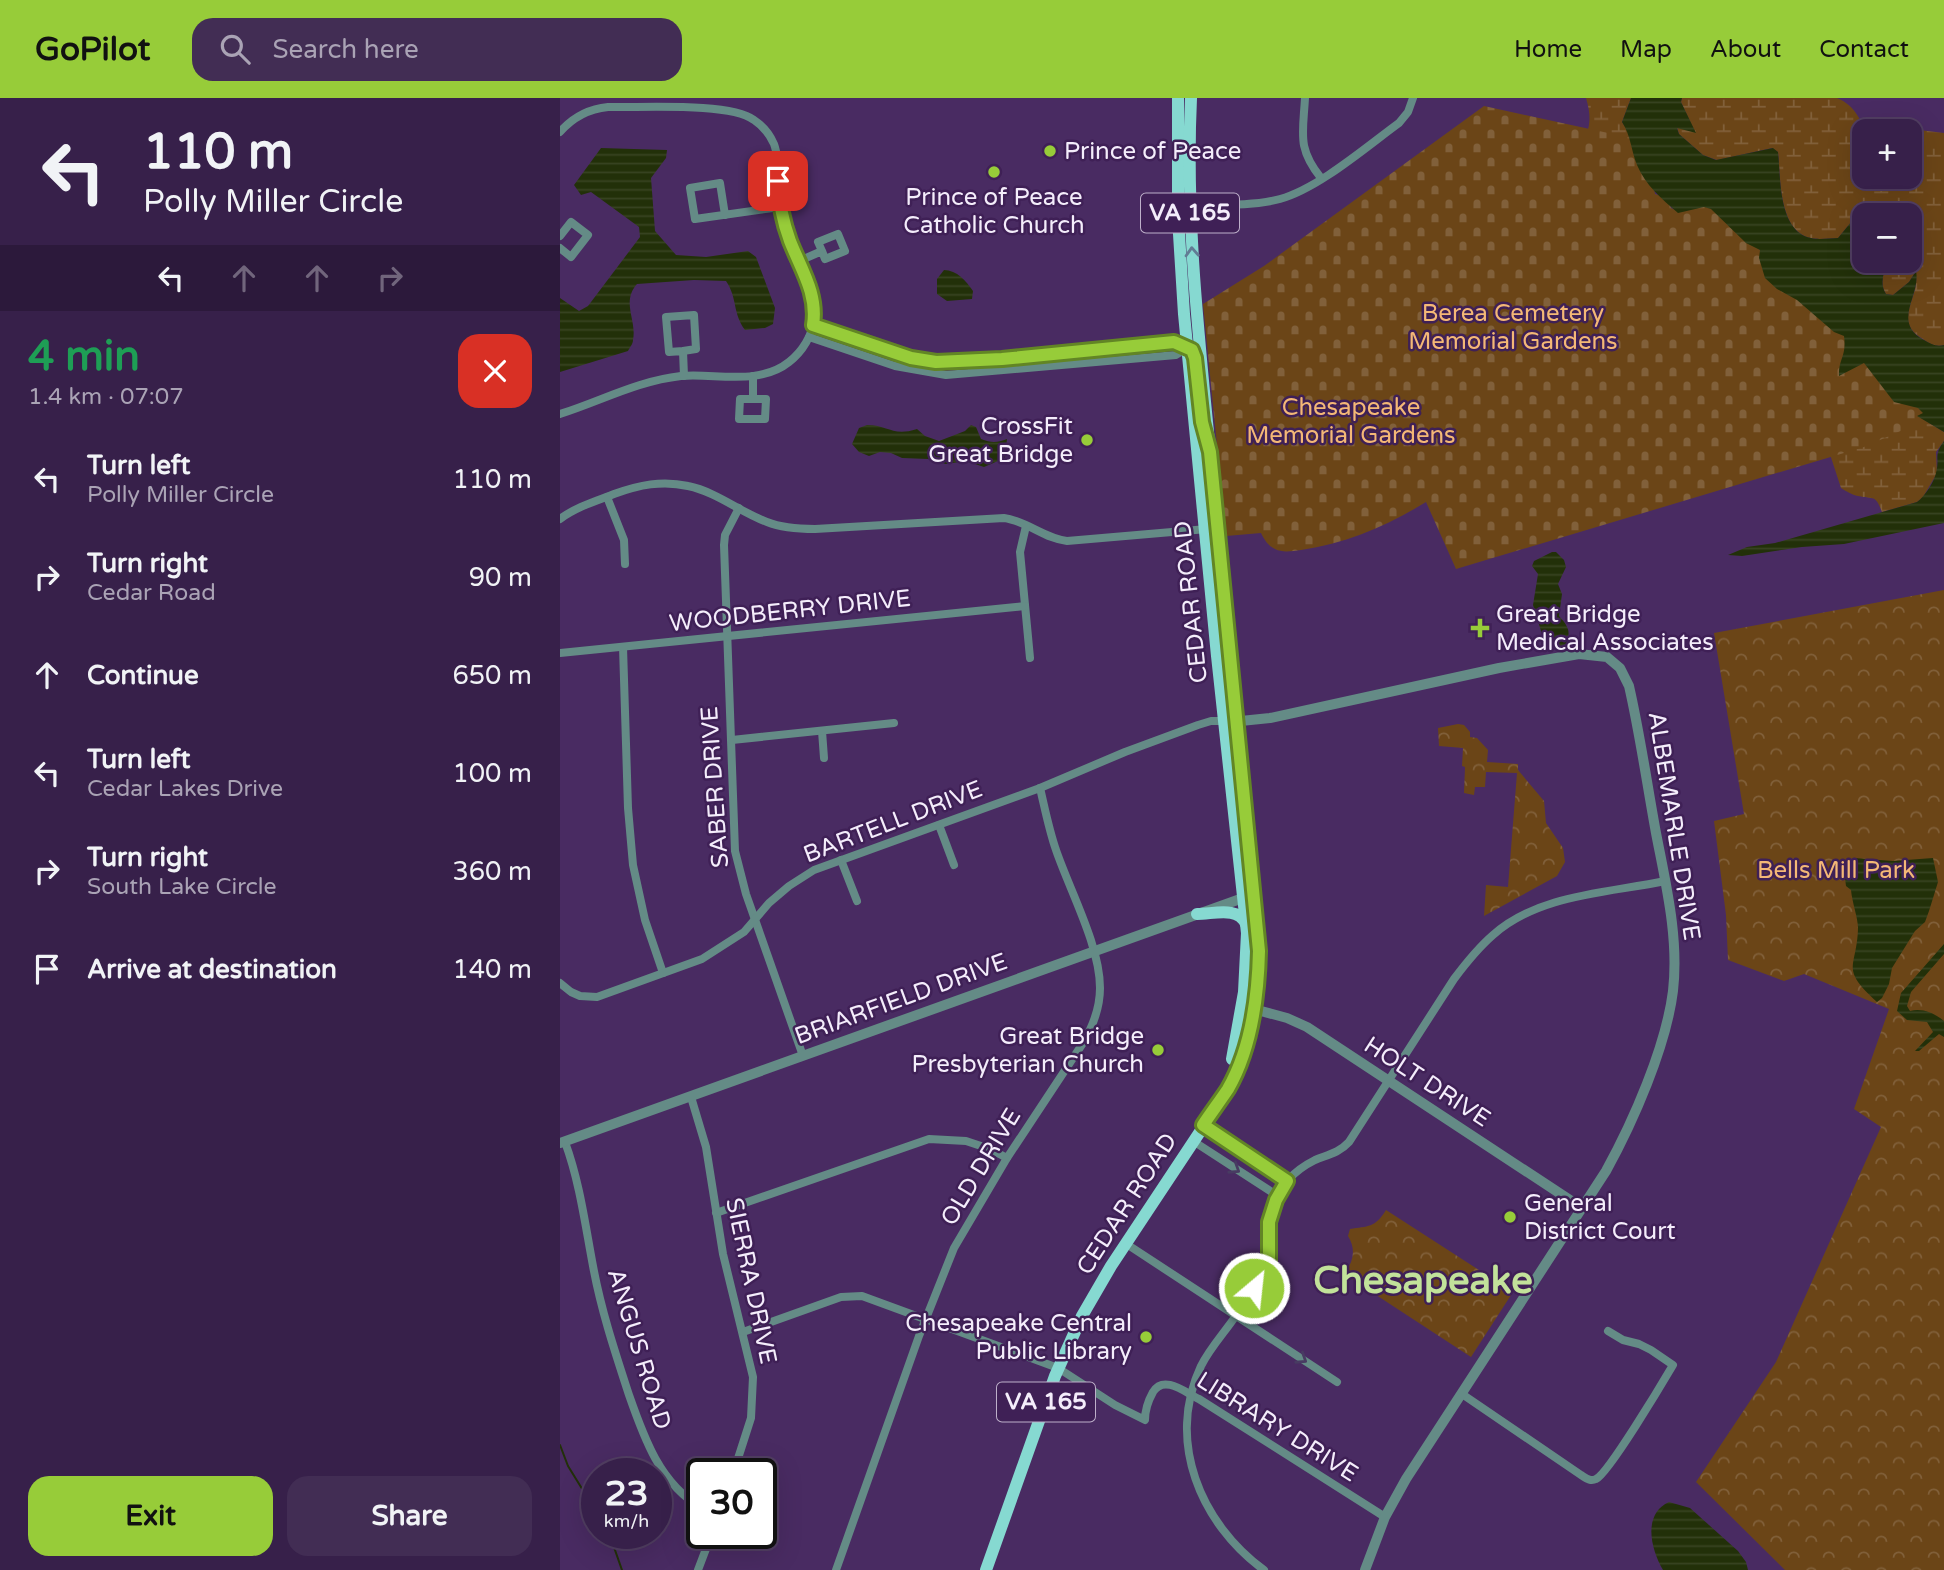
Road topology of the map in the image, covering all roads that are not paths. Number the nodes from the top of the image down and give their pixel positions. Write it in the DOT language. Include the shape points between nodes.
graph roads {
  1 [pos="691,98"];
  2 [pos="1178,98"];
  3 [pos="1191,98"];
  4 [pos="1305,98"];
  5 [pos="1412,98"];
  6 [pos="691,109"];
  7 [pos="560,132"];
  8 [pos="1321,178"];
  9 [pos="1184,205"];
  10 [pos="780,206"];
  11 [pos="724,215"];
  12 [pos="561,233"];
  13 [pos="560,248"];
  14 [pos="822,251"];
  15 [pos="799,261"];
  16 [pos="1198,320"];
  17 [pos="813,325"];
  18 [pos="809,337"];
  19 [pos="1187,348"];
  20 [pos="683,351"];
  21 [pos="684,376"];
  22 [pos="753,376"];
  23 [pos="753,399"];
  24 [pos="560,414"];
  25 [pos="1210,452"];
  26 [pos="607,497"];
  27 [pos="739,508"];
  28 [pos="560,519"];
  29 [pos="1026,526"];
  30 [pos="1205,528"];
  31 [pos="1218,533"];
  32 [pos="625,564"];
  33 [pos="1025,606"];
  34 [pos="726,637"];
  35 [pos="623,647"];
  36 [pos="560,653"];
  37 [pos="1030,658"];
  38 [pos="1231,722"];
  39 [pos="894,723"];
  40 [pos="822,731"];
  41 [pos="732,740"];
  42 [pos="824,758"];
  43 [pos="1040,788"];
  44 [pos="939,825"];
  45 [pos="841,860"];
  46 [pos="954,865"];
  47 [pos="1665,881"];
  48 [pos="1249,900"];
  49 [pos="857,901"];
  50 [pos="1197,914"];
  51 [pos="755,919"];
  52 [pos="1246,924"];
  53 [pos="1094,952"];
  54 [pos="663,974"];
  55 [pos="562,988"];
  56 [pos="1248,1007"];
  57 [pos="803,1056"];
  58 [pos="1388,1082"];
  59 [pos="691,1097"];
  60 [pos="1203,1125"];
  61 [pos="563,1142"];
  62 [pos="1193,1142"];
  63 [pos="1006,1158"];
  64 [pos="1287,1181"];
  65 [pos="1278,1196"];
  66 [pos="1582,1208"];
  67 [pos="716,1213"];
  68 [pos="1125,1243"];
  69 [pos="1236,1317"];
  70 [pos="925,1319"];
  71 [pos="1608,1331"];
  72 [pos="743,1332"];
  73 [pos="1058,1368"];
  74 [pos="1335,1381"];
  75 [pos="1462,1394"];
  76 [pos="1191,1395"];
  77 [pos="738,1458"];
  78 [pos="686,1497"];
  79 [pos="1385,1517"];
  80 [pos="706,1549"];
  81 [pos="698,1570"];
  82 [pos="836,1570"];
  83 [pos="986,1570"];
  84 [pos="1264,1570"];
  85 [pos="1365,1570"];
  1 -- 6 [label="street"];
  2 -- 9 [label="main road, CEDAR ROAD / VA 165"];
  3 -- 9 [label="main road, CEDAR ROAD / VA 165"];
  4 -- 8 [label="street" via="1304,152"];
  5 -- 8 [label="street" via="1399,124"];
  6 -- 7 [label="street" via="598,108 574,118"];
  6 -- 10 [label="street" via="736,112 762,126 776,151"];
  8 -- 9 [label="street" via="1279,199"];
  16 -- 9 [label="main road, CEDAR ROAD / VA 165, one-way"];
  9 -- 19 [label="main road, CEDAR ROAD / VA 165"];
  10 -- 11 [label="street"];
  10 -- 15 [label="street"];
  11 -- 11 [label="street" via="695,219 690,188 720,183"];
  12 -- 13 [label="street" via="571,222 588,235 571,257"];
  14 -- 15 [label="street"];
  15 -- 17 [label="street" via="812,292"];
  16 -- 19 [label="main road"];
  16 -- 25 [label="main road, CEDAR ROAD / VA 165"];
  17 -- 18 [label="street"];
  17 -- 19 [label="street" via="936,362 1174,342"];
  18 -- 19 [label="street" via="895,366 946,375 1176,355"];
  18 -- 22 [label="street" via="787,364"];
  19 -- 25 [label="main road" via="1195,358"];
  19 -- 30 [label="main road, CEDAR ROAD / VA 165"];
  20 -- 20 [label="street" via="696,349 694,315 666,317 669,352"];
  20 -- 21 [label="street"];
  21 -- 22 [label="street"];
  21 -- 24 [label="street" via="639,384"];
  22 -- 23 [label="street"];
  25 -- 31 [label="main road, CEDAR ROAD / VA 165"];
  26 -- 27 [label="street" via="643,485 674,484 702,490"];
  26 -- 28 [label="street"];
  26 -- 32 [label="street" via="624,540"];
  27 -- 29 [label="street" via="767,522 803,529 1004,519"];
  27 -- 34 [label="street, SABER DRIVE" via="724,540"];
  29 -- 30 [label="street" via="1067,541"];
  29 -- 33 [label="street" via="1020,552"];
  30 -- 31 [label="street"];
  30 -- 38 [label="main road, CEDAR ROAD / VA 165"];
  31 -- 38 [label="main road, CEDAR ROAD / VA 165"];
  33 -- 34 [label="street, WOODBERRY DRIVE"];
  33 -- 37 [label="street"];
  34 -- 35 [label="street, WOODBERRY DRIVE"];
  34 -- 41 [label="street, SABER DRIVE"];
  35 -- 36 [label="street, WOODBERRY DRIVE"];
  35 -- 54 [label="street" via="633,865"];
  38 -- 43 [label="street, BARTELL DRIVE" via="1198,725"];
  38 -- 47 [label="street, ALBEMARLE DRIVE" via="1566,656 1607,657 1629,685"];
  38 -- 48 [label="main road, CEDAR ROAD / VA 165"];
  39 -- 40 [label="street"];
  40 -- 41 [label="street"];
  40 -- 42 [label="street"];
  41 -- 51 [label="street, SABER DRIVE" via="735,851"];
  43 -- 44 [label="street, BARTELL DRIVE"];
  43 -- 53 [label="street, OLD DRIVE" via="1056,849"];
  44 -- 45 [label="street, BARTELL DRIVE"];
  44 -- 46 [label="street"];
  45 -- 49 [label="street"];
  45 -- 51 [label="street, BARTELL DRIVE" via="797,880"];
  47 -- 58 [label="street" via="1578,896 1539,908 1494,933 1454,979"];
  47 -- 66 [label="street, ALBEMARLE DRIVE" via="1675,956 1667,1021 1623,1141"];
  48 -- 50 [label="street, BRIARFIELD DRIVE"];
  48 -- 52 [label="main road, CEDAR ROAD / VA 165"];
  48 -- 56 [label="main road, CEDAR ROAD / VA 165" via="1259,951"];
  50 -- 52 [label="main road" via="1235,913"];
  50 -- 53 [label="street, BRIARFIELD DRIVE"];
  51 -- 54 [label="street, BARTELL DRIVE" via="721,949"];
  51 -- 57 [label="street, SABER DRIVE"];
  52 -- 56 [label="main road, CEDAR ROAD / VA 165"];
  53 -- 57 [label="street, BRIARFIELD DRIVE"];
  53 -- 63 [label="street, OLD DRIVE" via="1100,993 1092,1028"];
  54 -- 55 [label="street, BARTELL DRIVE" via="597,997"];
  56 -- 58 [label="street, HOLT DRIVE" via="1307,1027"];
  56 -- 60 [label="main road, CEDAR ROAD / VA 165" via="1220,1099"];
  57 -- 59 [label="street, BRIARFIELD DRIVE"];
  58 -- 64 [label="street" via="1344,1147 1302,1167"];
  58 -- 66 [label="street, HOLT DRIVE"];
  59 -- 61 [label="street, BRIARFIELD DRIVE"];
  59 -- 67 [label="street, SIERRA DRIVE" via="706,1147"];
  60 -- 62 [label="main road, CEDAR ROAD / VA 165"];
  60 -- 64 [label="street"];
  61 -- 78 [label="street, ANGUS ROAD" via="584,1208 608,1328 635,1413 661,1471"];
  62 -- 65 [label="street, one-way"];
  62 -- 68 [label="main road, CEDAR ROAD / VA 165"];
  63 -- 67 [label="street" via="966,1141 929,1139"];
  63 -- 70 [label="street, OLD DRIVE" via="954,1248"];
  64 -- 65 [label="street"];
  65 -- 69 [label="street" via="1269,1222 1269,1261"];
  66 -- 75 [label="street, ALBEMARLE DRIVE"];
  67 -- 72 [label="street, SIERRA DRIVE"];
  68 -- 69 [label="street"];
  68 -- 73 [label="main road, CEDAR ROAD / VA 165"];
  69 -- 74 [label="street, one-way"];
  69 -- 76 [label="street" via="1204,1360"];
  70 -- 72 [label="street" via="852,1296"];
  70 -- 73 [label="street"];
  70 -- 82 [label="street, OLD DRIVE"];
  71 -- 75 [label="street" via="1639,1343 1673,1365 1595,1480"];
  72 -- 77 [label="street, SIERRA DRIVE" via="752,1401"];
  73 -- 76 [label="street, LIBRARY DRIVE" via="1145,1420 1158,1385 1171,1385"];
  73 -- 83 [label="main road, CEDAR ROAD / VA 165"];
  75 -- 79 [label="street, ALBEMARLE DRIVE"];
  76 -- 79 [label="street, LIBRARY DRIVE"];
  76 -- 84 [label="street" via="1186,1444 1204,1500 1225,1535"];
  79 -- 85 [label="street, ALBEMARLE DRIVE"];
  80 -- 81 [label="street"];
}
